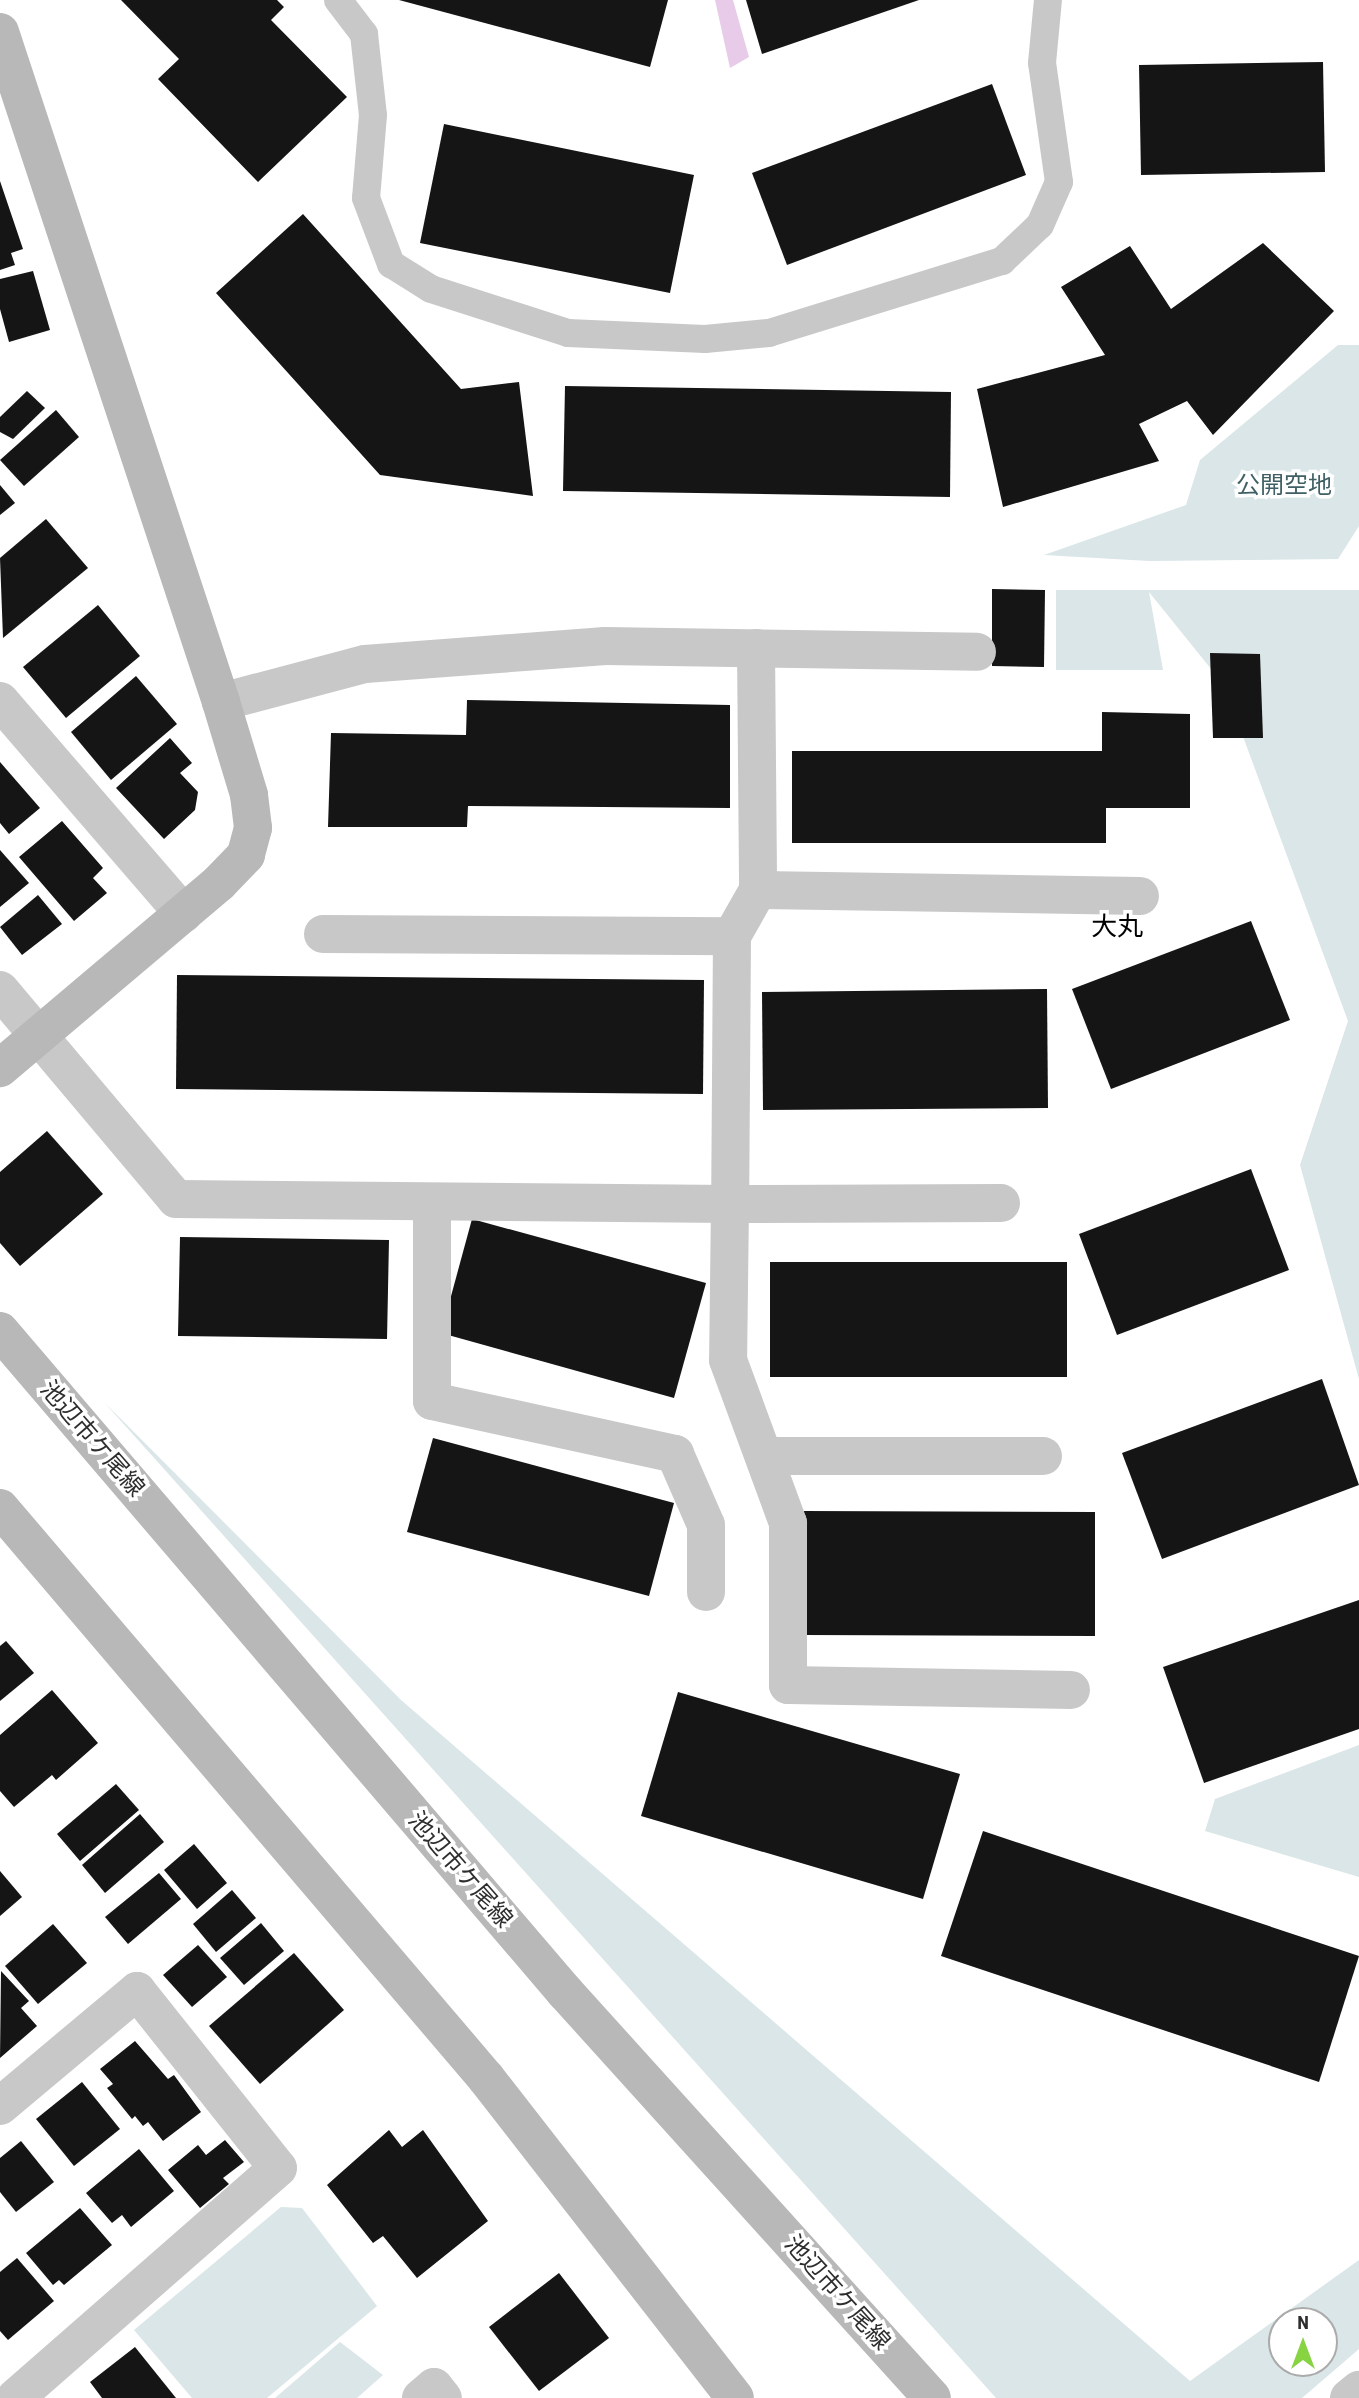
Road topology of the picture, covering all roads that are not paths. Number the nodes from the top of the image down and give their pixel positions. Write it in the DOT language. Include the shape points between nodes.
graph roads {
  1 [pos="338,0"];
  2 [pos="1048,0"];
  3 [pos="0,32"];
  4 [pos="756,648"];
  5 [pos="977,652"];
  6 [pos="0,701"];
  7 [pos="221,702"];
  8 [pos="758,890"];
  9 [pos="1140,896"];
  10 [pos="184,914"];
  11 [pos="323,934"];
  12 [pos="732,936"];
  13 [pos="0,990"];
  14 [pos="38,1035"];
  15 [pos="0,1068"];
  16 [pos="1001,1203"];
  17 [pos="432,1204"];
  18 [pos="730,1204"];
  19 [pos="0,1331"];
  20 [pos="764,1456"];
  21 [pos="1043,1457"];
  22 [pos="0,1508"];
  23 [pos="706,1592"];
  24 [pos="1071,1690"];
  25 [pos="0,2106"];
  26 [pos="1359,2390"];
  27 [pos="15,2398"];
  28 [pos="421,2398"];
  29 [pos="443,2398"];
  30 [pos="735,2398"];
  31 [pos="932,2398"];
  32 [pos="1349,2398"];
  1 -- 2 [label="lane" via="364,34 373,115 366,198 391,264 431,289 568,333 705,339 769,333 1002,261 1040,225 1059,182 1042,63"];
  3 -- 7 [label="street"];
  4 -- 5 [label="street"];
  4 -- 7 [label="street" via="605,646 365,664"];
  4 -- 8 [label="street"];
  6 -- 10 [label="street"];
  7 -- 10 [label="street" via="249,795 253,828 246,855"];
  8 -- 9 [label="street"];
  8 -- 12 [label="street"];
  10 -- 14 [label="street"];
  11 -- 12 [label="street"];
  12 -- 18 [label="street"];
  13 -- 14 [label="street"];
  14 -- 15 [label="street"];
  14 -- 17 [label="street" via="176,1199"];
  16 -- 18 [label="street"];
  17 -- 18 [label="street"];
  17 -- 23 [label="street" via="432,1401 675,1454 706,1525"];
  18 -- 20 [label="street" via="729,1360"];
  19 -- 31 [label="street, 池辺市ケ尾線" via="565,1992"];
  20 -- 21 [label="street"];
  20 -- 24 [label="street" via="788,1523 788,1685"];
  22 -- 30 [label="street" via="486,2078"];
  25 -- 27 [label="street" via="137,1991 278,2168"];
  26 -- 32 [label="street"];
  28 -- 29 [label="street" via="434,2387"];
}
